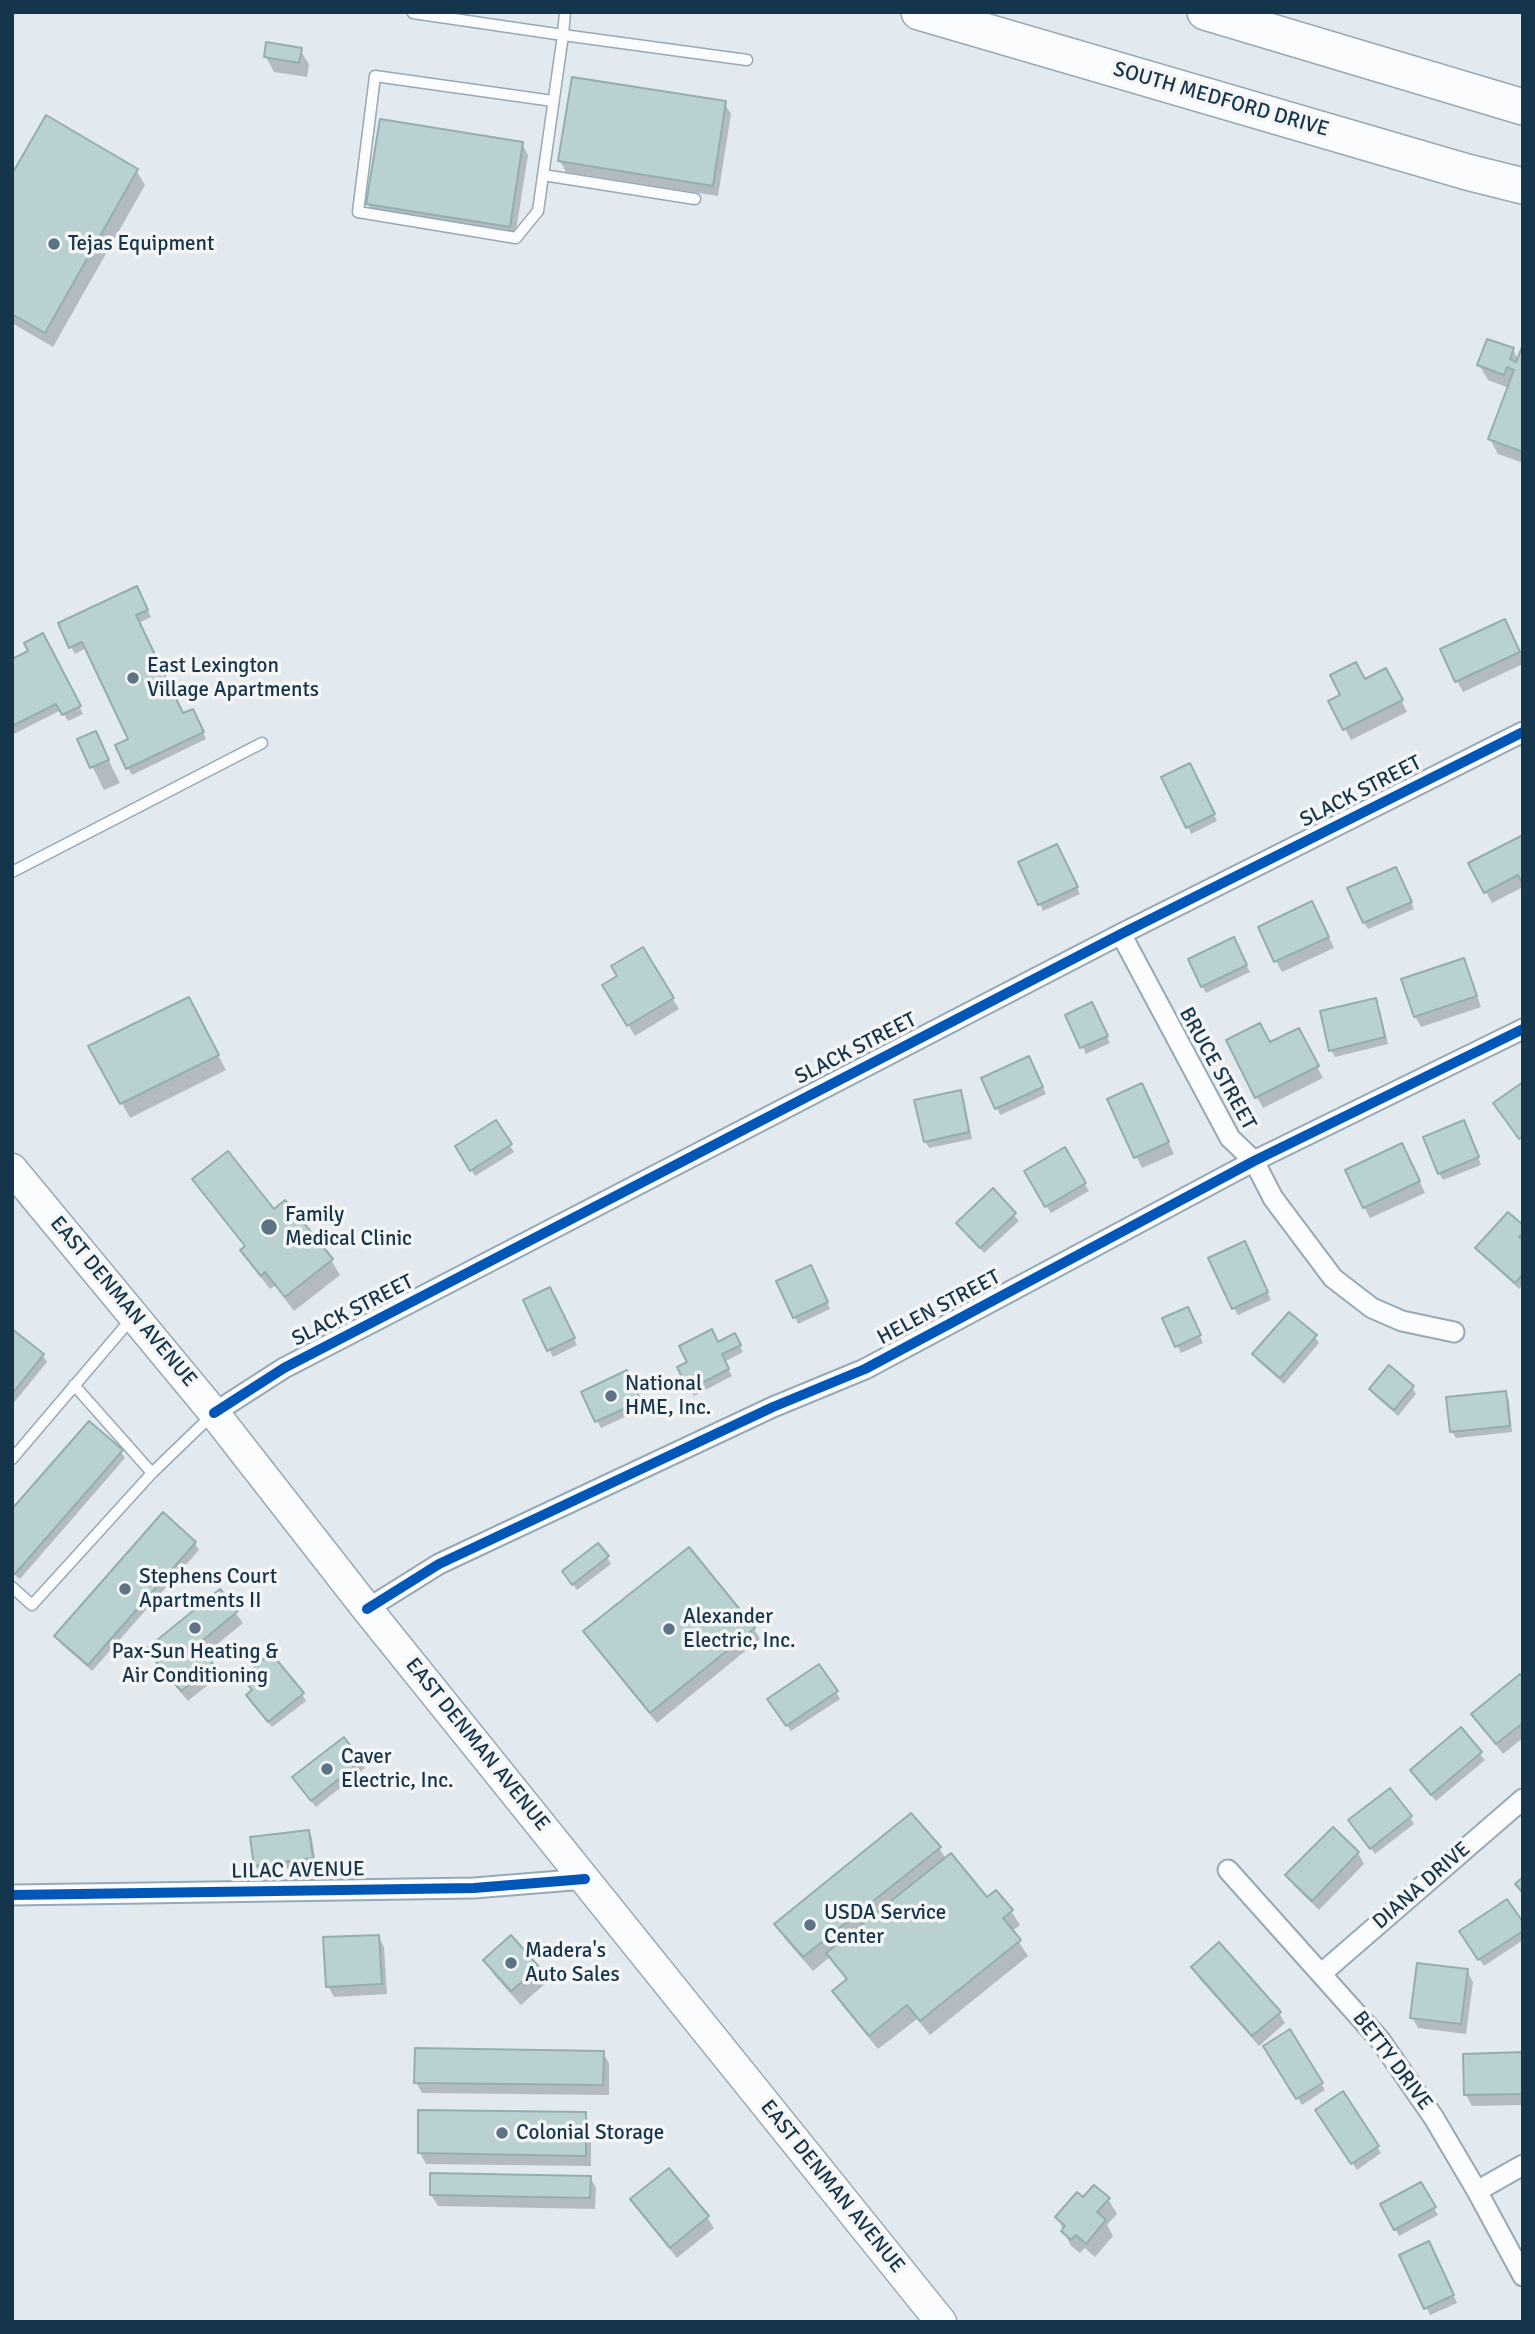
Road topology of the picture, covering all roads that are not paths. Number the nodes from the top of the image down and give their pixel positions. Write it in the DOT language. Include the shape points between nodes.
graph roads {
  1 [pos="565,12"];
  2 [pos="919,12"];
  3 [pos="1205,12"];
  4 [pos="412,13"];
  5 [pos="563,34"];
  6 [pos="747,60"];
  7 [pos="553,101"];
  8 [pos="1523,107"];
  9 [pos="543,175"];
  10 [pos="1523,186"];
  11 [pos="695,199"];
  12 [pos="1523,732"];
  13 [pos="262,743"];
  14 [pos="12,872"];
  15 [pos="1121,934"];
  16 [pos="1523,1029"];
  17 [pos="1254,1161"];
  18 [pos="12,1169"];
  19 [pos="134,1316"];
  20 [pos="1454,1332"];
  21 [pos="74,1385"];
  22 [pos="214,1413"];
  23 [pos="12,1459"];
  24 [pos="152,1473"];
  25 [pos="12,1587"];
  26 [pos="367,1609"];
  27 [pos="1523,1799"];
  28 [pos="1228,1870"];
  29 [pos="585,1879"];
  30 [pos="12,1895"];
  31 [pos="1322,1973"];
  32 [pos="1523,2165"];
  33 [pos="1477,2191"];
  34 [pos="1523,2276"];
  35 [pos="941,2322"];
  1 -- 5 [label="lane"];
  2 -- 10 [label="highway, SOUTH MEDFORD DRIVE"];
  3 -- 8 [label="highway"];
  4 -- 5 [label="lane"];
  5 -- 6 [label="lane"];
  5 -- 7 [label="lane"];
  7 -- 9 [label="lane"];
  7 -- 9 [label="lane" via="375,76 358,212 516,238 538,211"];
  9 -- 11 [label="lane"];
  12 -- 15 [label="street, SLACK STREET"];
  13 -- 14 [label="lane"];
  15 -- 17 [label="street, BRUCE STREET" via="1230,1138"];
  15 -- 22 [label="street, SLACK STREET" via="284,1368"];
  16 -- 17 [label="street, HELEN STREET"];
  17 -- 20 [label="street, BRUCE STREET" via="1273,1198 1333,1278 1372,1308 1402,1321"];
  17 -- 26 [label="street, HELEN STREET" via="865,1369 772,1406 439,1564"];
  18 -- 19 [label="main road, EAST DENMAN AVENUE"];
  19 -- 21 [label="lane"];
  19 -- 22 [label="main road, EAST DENMAN AVENUE"];
  21 -- 23 [label="lane"];
  21 -- 24 [label="lane"];
  22 -- 24 [label="lane"];
  22 -- 26 [label="main road, EAST DENMAN AVENUE"];
  24 -- 25 [label="lane" via="32,1605"];
  26 -- 29 [label="main road, EAST DENMAN AVENUE"];
  27 -- 31 [label="street, DIANA DRIVE"];
  28 -- 31 [label="street, BETTY DRIVE"];
  29 -- 30 [label="street, LILAC AVENUE" via="474,1888"];
  29 -- 35 [label="main road, EAST DENMAN AVENUE"];
  31 -- 33 [label="street, BETTY DRIVE" via="1380,2040"];
  32 -- 33 [label="street"];
  33 -- 34 [label="street, BETTY DRIVE"];
}
